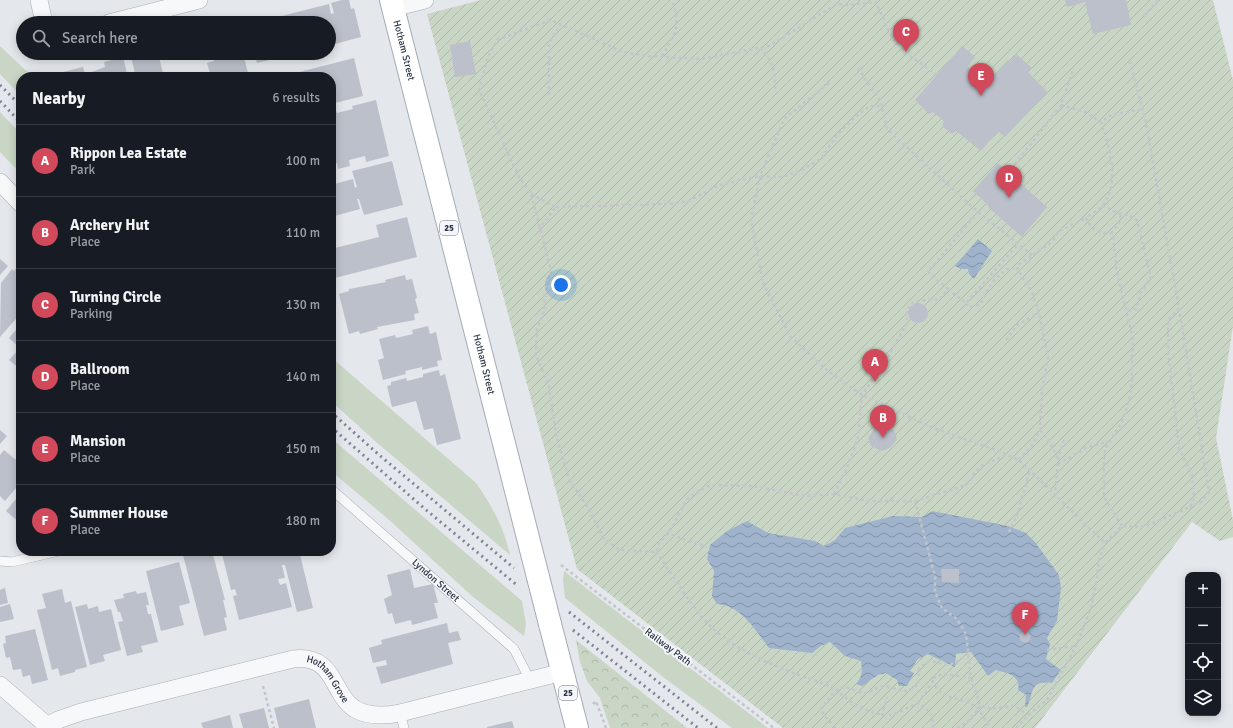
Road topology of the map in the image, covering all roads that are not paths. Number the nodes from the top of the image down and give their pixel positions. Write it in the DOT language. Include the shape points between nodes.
graph roads {
  1 [pos="39,0"];
  2 [pos="199,0"];
  3 [pos="425,0"];
  4 [pos="392,4"];
  5 [pos="42,16"];
  6 [pos="136,16"];
  7 [pos="0,182"];
  8 [pos="16,199"];
  9 [pos="336,493"];
  10 [pos="38,556"];
  11 [pos="0,561"];
  12 [pos="563,672"];
  13 [pos="530,680"];
  14 [pos="0,685"];
  15 [pos="402,721"];
  16 [pos="47,727"];
  17 [pos="577,728"];
  1 -- 5 [label="street"];
  2 -- 6 [label="street"];
  3 -- 4 [label="street"];
  4 -- 12 [label="main road, Hotham Street / 25, bridge"];
  7 -- 8 [label="street"];
  9 -- 13 [label="lane, Lyndon Street" via="514,649"];
  10 -- 11 [label="lane" via="12,562"];
  12 -- 13 [label="street, Hotham Grove"];
  12 -- 17 [label="main road, Hotham Street / 25"];
  13 -- 15 [label="street, Hotham Grove"];
  14 -- 16 [label="street"];
  15 -- 16 [label="street, Hotham Grove" via="356,710 345,700 329,673 317,663 308,659 293,658 81,712"];
}
